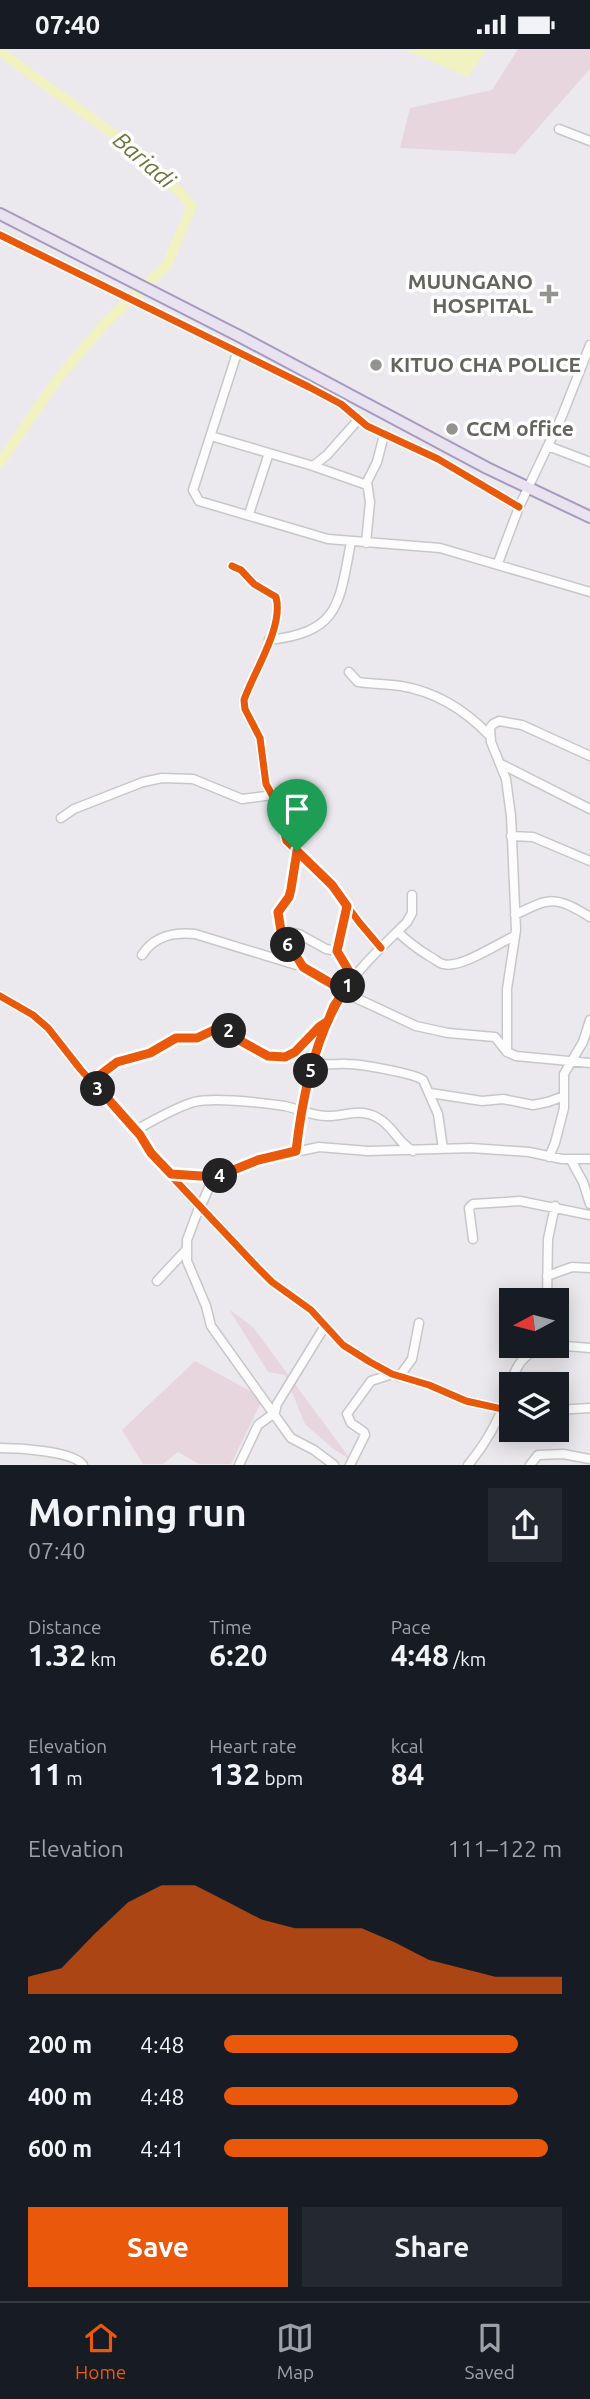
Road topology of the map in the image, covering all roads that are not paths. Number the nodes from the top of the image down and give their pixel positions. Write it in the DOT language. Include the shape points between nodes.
graph roads {
  1 [pos="559,129"];
  2 [pos="590,141"];
  3 [pos="0,213"];
  4 [pos="0,236"];
  5 [pos="590,345"];
  6 [pos="237,353"];
  7 [pos="358,420"];
  8 [pos="384,435"];
  9 [pos="211,436"];
  10 [pos="548,446"];
  11 [pos="269,453"];
  12 [pos="327,455"];
  13 [pos="588,460"];
  14 [pos="313,466"];
  15 [pos="333,473"];
  16 [pos="367,485"];
  17 [pos="528,488"];
  18 [pos="519,507"];
  19 [pos="249,514"];
  20 [pos="590,517"];
  21 [pos="351,542"];
  22 [pos="366,543"];
  23 [pos="498,563"];
  24 [pos="232,566"];
  25 [pos="590,592"];
  26 [pos="270,640"];
  27 [pos="349,672"];
  28 [pos="489,736"];
  29 [pos="590,756"];
  30 [pos="501,764"];
  31 [pos="273,795"];
  32 [pos="590,809"];
  33 [pos="61,818"];
  34 [pos="511,836"];
  35 [pos="297,851"];
  36 [pos="590,861"];
  37 [pos="412,895"];
  38 [pos="347,906"];
  39 [pos="515,915"];
  40 [pos="590,917"];
  41 [pos="281,930"];
  42 [pos="398,932"];
  43 [pos="515,936"];
  44 [pos="381,948"];
  45 [pos="337,951"];
  46 [pos="142,955"];
  47 [pos="303,967"];
  48 [pos="353,978"];
  49 [pos="343,992"];
  50 [pos="0,996"];
  51 [pos="590,1020"];
  52 [pos="328,1021"];
  53 [pos="507,1052"];
  54 [pos="314,1061"];
  55 [pos="569,1062"];
  56 [pos="590,1063"];
  57 [pos="92,1081"];
  58 [pos="430,1093"];
  59 [pos="564,1097"];
  60 [pos="302,1110"];
  61 [pos="136,1130"];
  62 [pos="443,1149"];
  63 [pos="296,1151"];
  64 [pos="413,1151"];
  65 [pos="549,1157"];
  66 [pos="590,1159"];
  67 [pos="571,1160"];
  68 [pos="171,1174"];
  69 [pos="213,1178"];
  70 [pos="590,1204"];
  71 [pos="201,1205"];
  72 [pos="555,1206"];
  73 [pos="590,1215"];
  74 [pos="473,1240"];
  75 [pos="187,1249"];
  76 [pos="590,1268"];
  77 [pos="547,1276"];
  78 [pos="157,1280"];
  79 [pos="547,1288"];
  80 [pos="419,1323"];
  81 [pos="325,1326"];
  82 [pos="569,1346"];
  83 [pos="590,1348"];
  84 [pos="396,1375"];
  85 [pos="590,1408"];
  86 [pos="499,1409"];
  87 [pos="569,1409"];
  88 [pos="273,1415"];
  89 [pos="499,1423"];
  90 [pos="0,1448"];
  91 [pos="590,1459"];
  92 [pos="571,1461"];
  93 [pos="83,1465"];
  94 [pos="239,1465"];
  95 [pos="334,1465"];
  96 [pos="350,1465"];
  97 [pos="467,1465"];
  98 [pos="530,1465"];
  1 -- 2 [label="street"];
  3 -- 17 [label="highway"];
  4 -- 6 [label="street"];
  5 -- 10 [label="street"];
  6 -- 7 [label="street" via="341,404"];
  6 -- 9 [label="street"];
  7 -- 8 [label="street"];
  7 -- 12 [label="street"];
  8 -- 16 [label="street"];
  8 -- 18 [label="street" via="438,459"];
  9 -- 11 [label="street"];
  9 -- 19 [label="street" via="193,490 195,497"];
  10 -- 13 [label="street"];
  10 -- 17 [label="street"];
  11 -- 14 [label="street"];
  11 -- 19 [label="street"];
  12 -- 14 [label="street"];
  12 -- 15 [label="street"];
  14 -- 15 [label="street"];
  15 -- 16 [label="street"];
  16 -- 22 [label="street"];
  17 -- 18 [label="street"];
  17 -- 20 [label="highway"];
  18 -- 23 [label="street"];
  19 -- 21 [label="street" via="300,532"];
  21 -- 22 [label="street"];
  21 -- 26 [label="street" via="342,589 326,621 304,635"];
  22 -- 23 [label="street" via="430,546"];
  23 -- 25 [label="street"];
  24 -- 26 [label="street" via="276,597 278,612"];
  26 -- 31 [label="street" via="244,700 260,737 266,784"];
  27 -- 28 [label="street" via="358,682 415,689 443,700 465,712"];
  28 -- 29 [label="street" via="496,721 509,722"];
  28 -- 30 [label="street"];
  30 -- 32 [label="street"];
  30 -- 34 [label="street" via="509,794"];
  31 -- 33 [label="street" via="242,799 193,779 162,778 74,809"];
  31 -- 35 [label="street" via="282,833"];
  34 -- 36 [label="street" via="533,837"];
  34 -- 39 [label="street"];
  35 -- 38 [label="street"];
  35 -- 41 [label="street" via="289,897 278,912"];
  37 -- 42 [label="street" via="412,913"];
  38 -- 44 [label="street"];
  38 -- 45 [label="street"];
  39 -- 40 [label="street" via="557,900"];
  39 -- 43 [label="street"];
  41 -- 45 [label="street"];
  41 -- 47 [label="street"];
  42 -- 43 [label="street" via="416,949 450,965 467,962"];
  42 -- 44 [label="street"];
  43 -- 53 [label="street" via="507,989"];
  44 -- 48 [label="street"];
  45 -- 48 [label="street"];
  46 -- 47 [label="street" via="158,938 195,933"];
  47 -- 49 [label="street"];
  48 -- 49 [label="street"];
  49 -- 52 [label="street"];
  49 -- 53 [label="street" via="416,1026 495,1038"];
  50 -- 57 [label="street" via="48,1028"];
  51 -- 55 [label="street" via="583,1042"];
  52 -- 54 [label="street"];
  52 -- 57 [label="street" via="285,1057 268,1056 228,1031 216,1029 197,1038 176,1038 150,1053 117,1062"];
  53 -- 55 [label="street"];
  54 -- 58 [label="street" via="408,1073 423,1080"];
  54 -- 60 [label="street"];
  55 -- 56 [label="street"];
  55 -- 59 [label="street"];
  57 -- 61 [label="street"];
  58 -- 59 [label="street" via="533,1105"];
  58 -- 62 [label="street"];
  59 -- 65 [label="street"];
  60 -- 61 [label="street" via="206,1101"];
  60 -- 63 [label="street"];
  60 -- 64 [label="street" via="325,1116 349,1112 377,1117"];
  61 -- 68 [label="street"];
  62 -- 64 [label="street"];
  62 -- 65 [label="street" via="517,1151"];
  63 -- 64 [label="street" via="319,1146"];
  63 -- 69 [label="street"];
  65 -- 67 [label="street"];
  66 -- 67 [label="street"];
  67 -- 70 [label="street"];
  68 -- 69 [label="street"];
  68 -- 71 [label="street"];
  69 -- 71 [label="street"];
  71 -- 75 [label="street"];
  71 -- 81 [label="street" via="272,1282"];
  72 -- 73 [label="street"];
  72 -- 74 [label="street" via="520,1201 473,1204 469,1207"];
  72 -- 77 [label="street"];
  75 -- 78 [label="street"];
  75 -- 88 [label="street" via="187,1261 211,1326"];
  76 -- 77 [label="street" via="572,1267"];
  77 -- 79 [label="street"];
  80 -- 84 [label="street" via="411,1363"];
  81 -- 84 [label="street" via="343,1345"];
  81 -- 88 [label="street"];
  82 -- 83 [label="street"];
  84 -- 86 [label="street"];
  84 -- 96 [label="street" via="371,1381 347,1414 365,1435"];
  85 -- 87 [label="street"];
  88 -- 94 [label="street" via="258,1426"];
  88 -- 95 [label="street" via="296,1442"];
  89 -- 97 [label="street"];
  90 -- 93 [label="street" via="74,1457"];
  91 -- 92 [label="street"];
  92 -- 98 [label="street" via="546,1453"];
}
